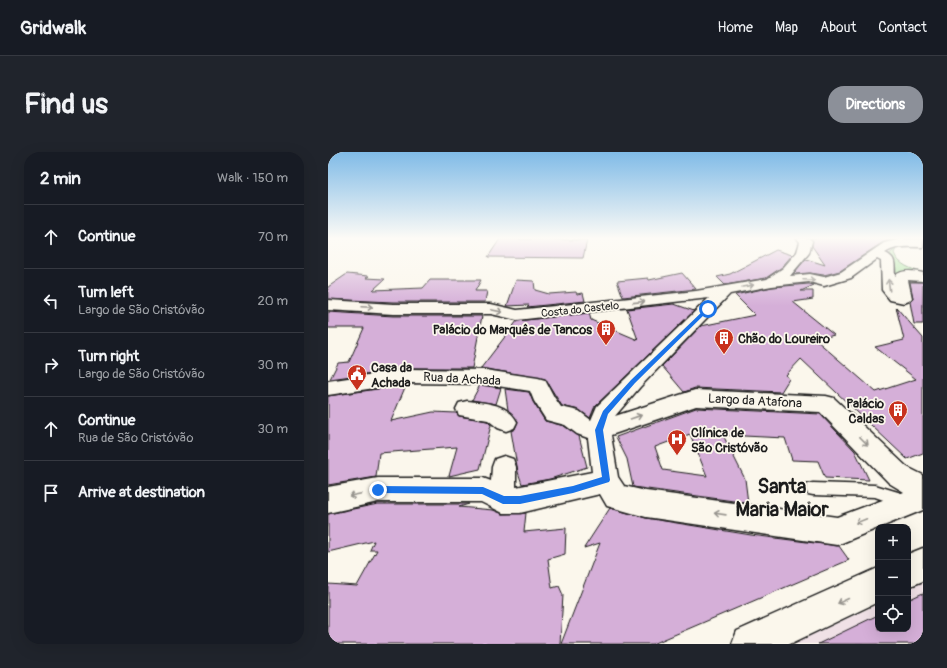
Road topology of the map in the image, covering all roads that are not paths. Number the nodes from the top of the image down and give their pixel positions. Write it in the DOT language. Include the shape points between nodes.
graph roads {
  1 [pos="797,261"];
  2 [pos="866,261"];
  3 [pos="887,261"];
  4 [pos="923,277"];
  5 [pos="771,282"];
  6 [pos="725,291"];
  7 [pos="328,304"];
  8 [pos="328,388"];
  9 [pos="467,410"];
  10 [pos="506,422"];
  11 [pos="599,430"];
  12 [pos="504,467"];
  13 [pos="606,480"];
  14 [pos="813,489"];
  15 [pos="918,496"];
  16 [pos="328,500"];
  17 [pos="503,500"];
  18 [pos="923,564"];
  19 [pos="911,570"];
  20 [pos="875,586"];
  21 [pos="750,644"];
  1 -- 5 [label="street, Costa do Castelo" via="788,272"];
  5 -- 2 [label="street, one-way" via="810,278 824,282 846,275"];
  4 -- 3 [label="street, one-way" via="903,276 901,278 904,298 895,297 889,290"];
  6 -- 5 [label="street, Costa do Castelo, one-way"];
  7 -- 6 [label="street, Costa do Castelo, one-way" via="393,309 491,309 517,315"];
  6 -- 11 [label="street" via="605,412"];
  8 -- 11 [label="street, Rua da Achada" via="408,376 485,377 538,385 545,402 554,414 571,417 586,428"];
  9 -- 10 [label="street" via="495,413 502,416"];
  11 -- 13 [label="street"];
  11 -- 15 [label="street, Largo da Atafona, one-way" via="695,398 826,404"];
  12 -- 17 [label="street"];
  15 -- 13 [label="street, one-way" via="837,531 646,504 616,497"];
  13 -- 17 [label="street" via="528,499"];
  14 -- 15 [label="lane" via="875,491"];
  17 -- 16 [label="street, one-way" via="483,490 378,490"];
  18 -- 19 [label="main road"];
  20 -- 21 [label="main road, one-way"];
}
